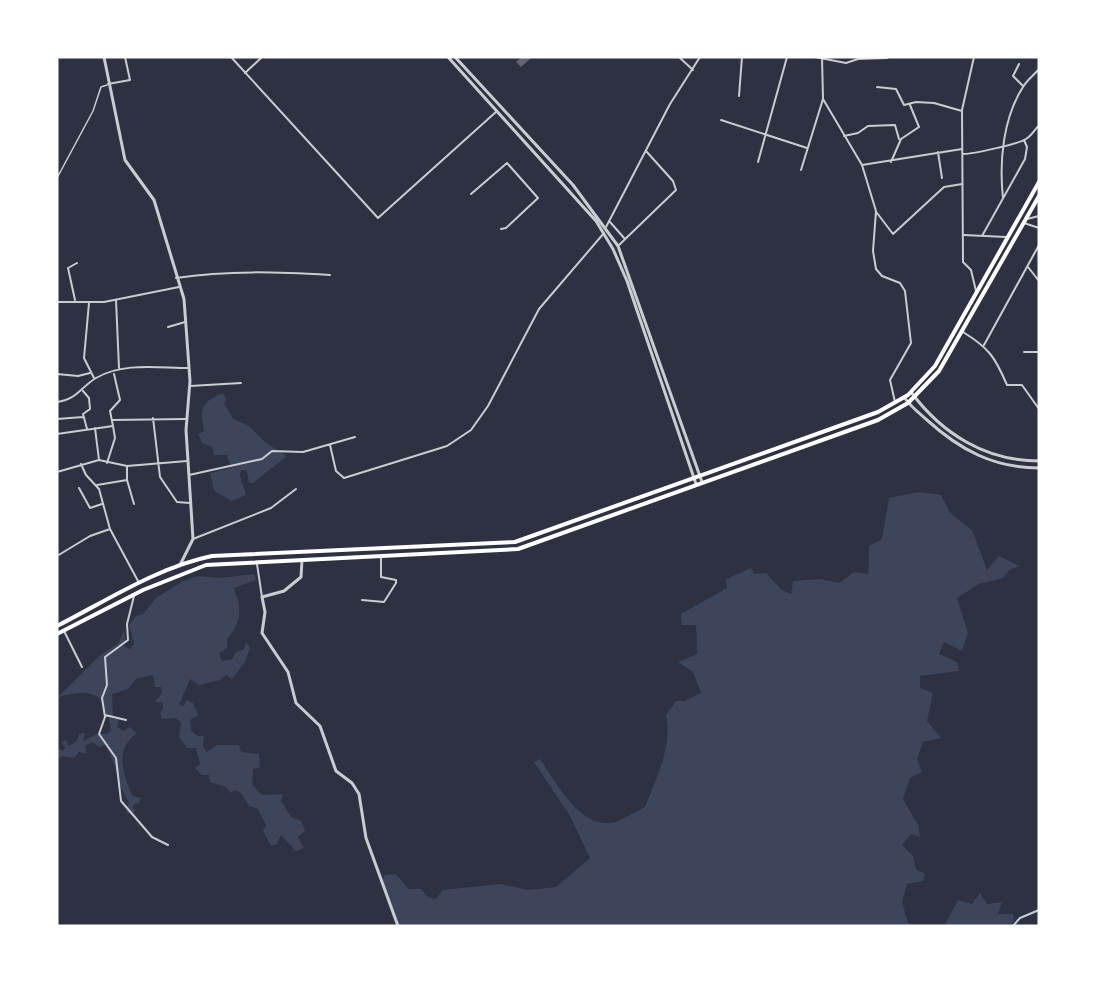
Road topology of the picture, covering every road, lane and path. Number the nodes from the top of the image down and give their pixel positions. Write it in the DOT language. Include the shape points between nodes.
graph roads {
  1 [pos="104,57"];
  2 [pos="125,57"];
  3 [pos="231,57"];
  4 [pos="262,57"];
  5 [pos="448,57"];
  6 [pos="455,57"];
  7 [pos="679,57"];
  8 [pos="700,57"];
  9 [pos="742,57"];
  10 [pos="787,57"];
  11 [pos="815,57"];
  12 [pos="974,57"];
  13 [pos="822,58"];
  14 [pos="887,58"];
  15 [pos="1019,64"];
  16 [pos="1039,69"];
  17 [pos="693,70"];
  18 [pos="245,73"];
  19 [pos="108,84"];
  20 [pos="1023,86"];
  21 [pos="877,87"];
  22 [pos="739,96"];
  23 [pos="823,99"];
  24 [pos="910,105"];
  25 [pos="498,111"];
  26 [pos="962,111"];
  27 [pos="721,120"];
  28 [pos="1039,125"];
  29 [pos="767,135"];
  30 [pos="844,136"];
  31 [pos="900,140"];
  32 [pos="1024,140"];
  33 [pos="1005,145"];
  34 [pos="807,148"];
  35 [pos="962,149"];
  36 [pos="646,151"];
  37 [pos="938,152"];
  38 [pos="962,153"];
  39 [pos="758,162"];
  40 [pos="891,162"];
  41 [pos="862,165"];
  42 [pos="801,170"];
  43 [pos="57,178"];
  44 [pos="942,178"];
  45 [pos="1039,182"];
  46 [pos="963,184"];
  47 [pos="471,194"];
  48 [pos="1039,196"];
  49 [pos="1003,198"];
  50 [pos="876,211"];
  51 [pos="1039,216"];
  52 [pos="1017,220"];
  53 [pos="1025,221"];
  54 [pos="610,222"];
  55 [pos="606,227"];
  56 [pos="1039,228"];
  57 [pos="501,229"];
  58 [pos="604,233"];
  59 [pos="964,235"];
  60 [pos="982,236"];
  61 [pos="1008,237"];
  62 [pos="626,239"];
  63 [pos="1014,240"];
  64 [pos="1039,245"];
  65 [pos="618,246"];
  66 [pos="77,263"];
  67 [pos="1027,266"];
  68 [pos="330,275"];
  69 [pos="176,278"];
  70 [pos="1039,281"];
  71 [pos="179,287"];
  72 [pos="977,292"];
  73 [pos="75,300"];
  74 [pos="116,300"];
  75 [pos="57,302"];
  76 [pos="89,303"];
  77 [pos="964,315"];
  78 [pos="970,318"];
  79 [pos="185,322"];
  80 [pos="168,327"];
  81 [pos="962,332"];
  82 [pos="984,345"];
  83 [pos="1024,352"];
  84 [pos="1039,352"];
  85 [pos="119,368"];
  86 [pos="189,368"];
  87 [pos="114,372"];
  88 [pos="90,373"];
  89 [pos="57,374"];
  90 [pos="95,378"];
  91 [pos="241,383"];
  92 [pos="190,386"];
  93 [pos="83,391"];
  94 [pos="911,392"];
  95 [pos="904,397"];
  96 [pos="915,398"];
  97 [pos="57,402"];
  98 [pos="896,402"];
  99 [pos="908,403"];
  100 [pos="1039,409"];
  101 [pos="83,417"];
  102 [pos="153,418"];
  103 [pos="57,419"];
  104 [pos="186,419"];
  105 [pos="112,420"];
  106 [pos="112,426"];
  107 [pos="95,428"];
  108 [pos="87,429"];
  109 [pos="57,434"];
  110 [pos="354,437"];
  111 [pos="330,445"];
  112 [pos="788,445"];
  113 [pos="790,452"];
  114 [pos="99,460"];
  115 [pos="187,461"];
  116 [pos="1039,461"];
  117 [pos="107,463"];
  118 [pos="158,463"];
  119 [pos="81,464"];
  120 [pos="127,466"];
  121 [pos="1039,468"];
  122 [pos="57,472"];
  123 [pos="188,475"];
  124 [pos="700,476"];
  125 [pos="694,478"];
  126 [pos="127,480"];
  127 [pos="702,482"];
  128 [pos="696,484"];
  129 [pos="97,485"];
  130 [pos="79,488"];
  131 [pos="296,489"];
  132 [pos="191,503"];
  133 [pos="102,504"];
  134 [pos="134,504"];
  135 [pos="110,529"];
  136 [pos="193,539"];
  137 [pos="493,545"];
  138 [pos="57,549"];
  139 [pos="302,552"];
  140 [pos="493,552"];
  141 [pos="59,554"];
  142 [pos="381,556"];
  143 [pos="302,560"];
  144 [pos="256,562"];
  145 [pos="179,566"];
  146 [pos="182,573"];
  147 [pos="140,584"];
  148 [pos="134,595"];
  149 [pos="262,597"];
  150 [pos="362,600"];
  151 [pos="57,626"];
  152 [pos="64,631"];
  153 [pos="57,634"];
  154 [pos="82,668"];
  155 [pos="105,715"];
  156 [pos="126,720"];
  157 [pos="168,845"];
  158 [pos="1039,910"];
  159 [pos="398,926"];
  160 [pos="1013,926"];
  1 -- 19 [label="street"];
  2 -- 19 [label="street" via="130,80"];
  3 -- 18 [label="street"];
  4 -- 18 [label="street"];
  5 -- 25 [label="street"];
  6 -- 55 [label="street" via="573,185"];
  7 -- 17 [label="street"];
  8 -- 17 [label="street"];
  9 -- 22 [label="street"];
  10 -- 29 [label="street"];
  11 -- 13 [label="street"];
  12 -- 26 [label="street"];
  13 -- 14 [label="street" via="846,63"];
  13 -- 23 [label="street"];
  15 -- 20 [label="street" via="1013,76"];
  16 -- 20 [label="street"];
  17 -- 36 [label="street"];
  18 -- 25 [label="street" via="378,218"];
  19 -- 43 [label="lane" via="101,87 93,111"];
  19 -- 69 [label="street" via="125,160 154,200"];
  20 -- 33 [label="street"];
  21 -- 24 [label="street" via="895,88 902,104"];
  23 -- 30 [label="street"];
  23 -- 34 [label="street"];
  24 -- 26 [label="street" via="934,103"];
  24 -- 31 [label="street" via="919,127"];
  25 -- 58 [label="street"];
  26 -- 35 [label="street"];
  27 -- 29 [label="street"];
  28 -- 32 [label="street"];
  29 -- 34 [label="street"];
  29 -- 39 [label="street"];
  30 -- 31 [label="street" via="868,126 895,125"];
  30 -- 41 [label="street"];
  31 -- 40 [label="street"];
  32 -- 33 [label="street"];
  32 -- 49 [label="street" via="1025,159"];
  33 -- 38 [label="street"];
  33 -- 49 [label="street" via="1001,170"];
  34 -- 42 [label="street"];
  35 -- 37 [label="street"];
  35 -- 38 [label="street"];
  36 -- 54 [label="street"];
  36 -- 62 [label="street" via="676,189"];
  37 -- 40 [label="street"];
  37 -- 44 [label="street"];
  38 -- 46 [label="street"];
  40 -- 41 [label="street"];
  41 -- 50 [label="street"];
  45 -- 52 [label="main road"];
  46 -- 50 [label="street" via="944,187 893,234"];
  46 -- 59 [label="street"];
  47 -- 57 [label="street" via="507,163 538,198"];
  48 -- 53 [label="main road"];
  49 -- 60 [label="street"];
  50 -- 98 [label="street" via="876,269 904,288 912,333 910,346 890,380"];
  51 -- 53 [label="street"];
  52 -- 53 [label="main road"];
  52 -- 61 [label="main road"];
  53 -- 56 [label="street"];
  53 -- 63 [label="main road"];
  54 -- 55 [label="street"];
  54 -- 62 [label="street"];
  55 -- 65 [label="street"];
  58 -- 111 [label="street" via="539,309 488,406 465,435 447,446 344,478 336,471"];
  58 -- 125 [label="street" via="627,281"];
  59 -- 60 [label="street"];
  59 -- 72 [label="street" via="963,264 971,271"];
  60 -- 61 [label="street"];
  61 -- 63 [label="main road"];
  61 -- 72 [label="main road"];
  62 -- 65 [label="street"];
  63 -- 78 [label="main road"];
  64 -- 67 [label="street"];
  65 -- 124 [label="street"];
  66 -- 73 [label="street" via="68,268"];
  67 -- 70 [label="street"];
  67 -- 82 [label="street"];
  68 -- 69 [label="street" via="259,271"];
  69 -- 71 [label="street"];
  71 -- 74 [label="street"];
  71 -- 79 [label="street"];
  72 -- 77 [label="main road"];
  73 -- 75 [label="street"];
  73 -- 76 [label="street"];
  74 -- 76 [label="street"];
  74 -- 85 [label="street"];
  76 -- 88 [label="street" via="84,358"];
  77 -- 78 [label="main road"];
  77 -- 94 [label="main road" via="935,366"];
  78 -- 81 [label="main road"];
  79 -- 80 [label="street"];
  79 -- 86 [label="street"];
  81 -- 82 [label="street"];
  81 -- 96 [label="main road" via="939,371"];
  82 -- 100 [label="street" via="1007,385 1022,385"];
  83 -- 84 [label="street"];
  85 -- 86 [label="street"];
  85 -- 87 [label="street"];
  86 -- 92 [label="street"];
  87 -- 90 [label="street"];
  87 -- 105 [label="street" via="120,400 110,411"];
  88 -- 89 [label="street"];
  88 -- 90 [label="street"];
  90 -- 93 [label="street"];
  91 -- 92 [label="street"];
  92 -- 104 [label="street"];
  93 -- 97 [label="street" via="70,400"];
  93 -- 101 [label="street" via="88,395 90,408"];
  94 -- 95 [label="main road"];
  94 -- 96 [label="street"];
  95 -- 98 [label="main road"];
  95 -- 99 [label="street"];
  96 -- 99 [label="main road"];
  96 -- 116 [label="street" via="955,437 981,451 1006,459"];
  98 -- 112 [label="main road" via="860,420"];
  99 -- 113 [label="main road" via="862,427"];
  99 -- 121 [label="street" via="950,441 977,457 1004,465"];
  101 -- 103 [label="street"];
  101 -- 108 [label="street"];
  102 -- 104 [label="street"];
  102 -- 105 [label="street"];
  102 -- 118 [label="street"];
  104 -- 115 [label="street"];
  105 -- 106 [label="street"];
  106 -- 107 [label="street"];
  106 -- 117 [label="street" via="115,438"];
  107 -- 108 [label="street"];
  107 -- 114 [label="street"];
  108 -- 109 [label="street"];
  110 -- 111 [label="street"];
  111 -- 123 [label="street" via="303,452 272,451 262,459"];
  112 -- 113 [label="main road"];
  112 -- 124 [label="main road"];
  113 -- 127 [label="main road"];
  114 -- 117 [label="street"];
  114 -- 119 [label="street"];
  115 -- 118 [label="street"];
  115 -- 123 [label="street"];
  117 -- 120 [label="street"];
  118 -- 120 [label="street"];
  118 -- 132 [label="street" via="162,482 177,502"];
  119 -- 122 [label="street"];
  119 -- 129 [label="street" via="86,476"];
  120 -- 126 [label="street"];
  123 -- 132 [label="street"];
  124 -- 125 [label="main road"];
  124 -- 127 [label="street"];
  125 -- 128 [label="street"];
  125 -- 137 [label="main road" via="545,532"];
  126 -- 129 [label="street"];
  126 -- 134 [label="street"];
  127 -- 128 [label="main road"];
  128 -- 140 [label="main road" via="544,541"];
  129 -- 133 [label="street"];
  130 -- 133 [label="street" via="90,508"];
  131 -- 136 [label="street" via="271,508"];
  132 -- 136 [label="street"];
  133 -- 135 [label="street"];
  135 -- 141 [label="street"];
  135 -- 147 [label="street"];
  136 -- 145 [label="street"];
  137 -- 139 [label="main road"];
  137 -- 140 [label="main road"];
  138 -- 141 [label="street"];
  139 -- 143 [label="main road"];
  139 -- 145 [label="main road" via="212,556"];
  140 -- 142 [label="main road"];
  142 -- 143 [label="main road"];
  142 -- 150 [label="street" via="381,578 396,583 384,602"];
  143 -- 144 [label="main road"];
  143 -- 149 [label="street" via="301,577 284,591"];
  144 -- 146 [label="main road" via="217,563"];
  144 -- 149 [label="street"];
  145 -- 146 [label="main road"];
  145 -- 147 [label="main road"];
  146 -- 148 [label="main road"];
  147 -- 151 [label="main road"];
  148 -- 152 [label="main road"];
  148 -- 155 [label="street" via="127,624 128,639 105,657"];
  149 -- 159 [label="street" via="263,638 288,672 296,703 320,726 336,771 359,794 366,838"];
  152 -- 153 [label="main road"];
  152 -- 154 [label="street"];
  155 -- 156 [label="street"];
  155 -- 157 [label="street" via="99,737 116,758 121,801 150,835"];
  158 -- 160 [label="street" via="1020,918"];
}
